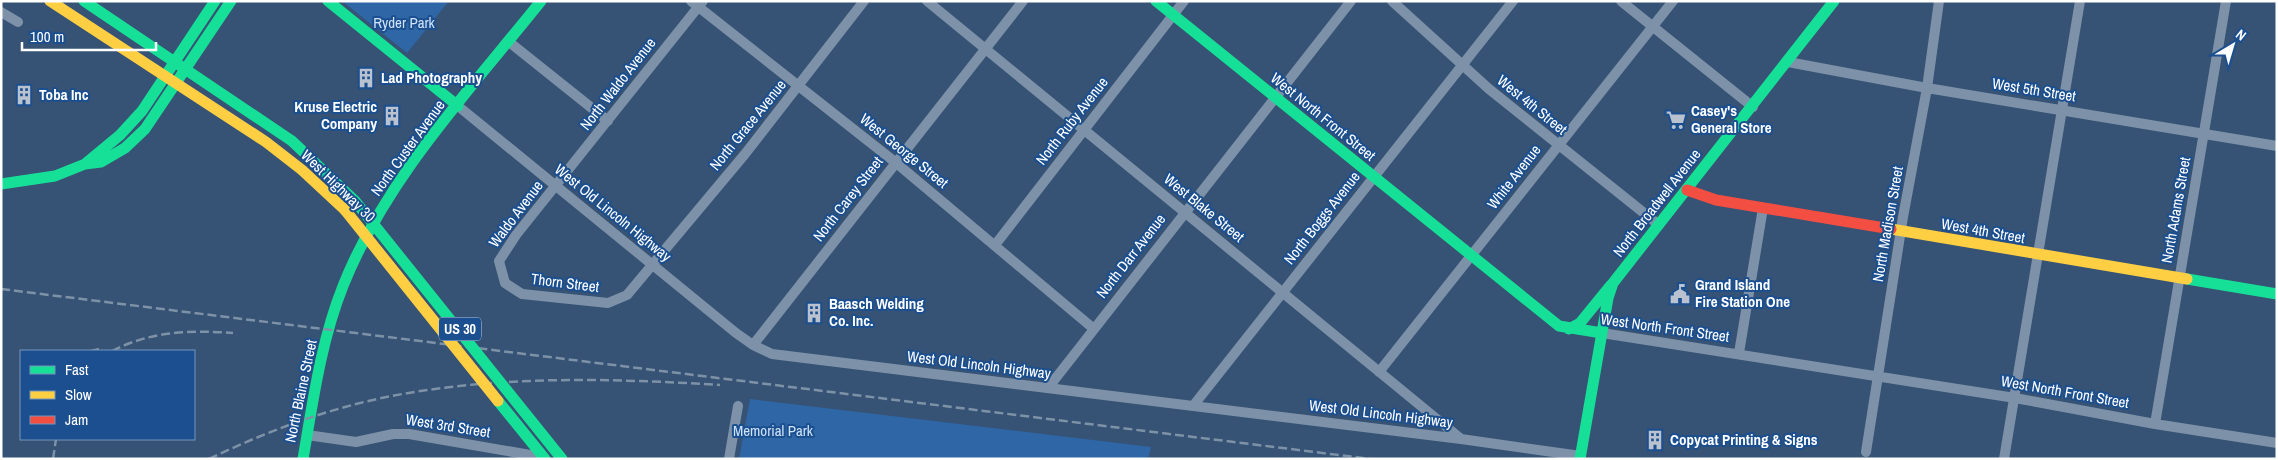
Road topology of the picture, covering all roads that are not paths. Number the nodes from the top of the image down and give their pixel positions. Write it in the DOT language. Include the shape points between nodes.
graph roads {
  1 [pos="50,1"];
  2 [pos="84,1"];
  3 [pos="215,1"];
  4 [pos="231,1"];
  5 [pos="328,1"];
  6 [pos="541,1"];
  7 [pos="864,1"];
  8 [pos="927,1"];
  9 [pos="1023,1"];
  10 [pos="1156,1"];
  11 [pos="1184,1"];
  12 [pos="1350,1"];
  13 [pos="1392,1"];
  14 [pos="1513,1"];
  15 [pos="1621,1"];
  16 [pos="1673,1"];
  17 [pos="1834,1"];
  18 [pos="1939,1"];
  19 [pos="2080,1"];
  20 [pos="2226,1"];
  21 [pos="697,3"];
  22 [pos="1,12"];
  23 [pos="1173,15"];
  24 [pos="18,22"];
  25 [pos="1653,27"];
  26 [pos="509,42"];
  27 [pos="985,48"];
  28 [pos="175,61"];
  29 [pos="1788,62"];
  30 [pos="1463,65"];
  31 [pos="187,69"];
  32 [pos="165,76"];
  33 [pos="178,84"];
  34 [pos="798,86"];
  35 [pos="1927,88"];
  36 [pos="1274,97"];
  37 [pos="458,106"];
  38 [pos="1753,107"];
  39 [pos="2062,110"];
  40 [pos="608,121"];
  41 [pos="1084,129"];
  42 [pos="2204,134"];
  43 [pos="1558,145"];
  44 [pos="2277,146"];
  45 [pos="895,162"];
  46 [pos="85,164"];
  47 [pos="1373,177"];
  48 [pos="1,184"];
  49 [pos="557,186"];
  50 [pos="1687,190"];
  51 [pos="1762,208"];
  52 [pos="1185,212"];
  53 [pos="1659,225"];
  54 [pos="1900,232"];
  55 [pos="995,245"];
  56 [pos="2038,255"];
  57 [pos="1470,256"];
  58 [pos="499,261"];
  59 [pos="653,265"];
  60 [pos="2179,279"];
  61 [pos="1613,283"];
  62 [pos="1282,292"];
  63 [pos="2277,294"];
  64 [pos="616,300"];
  65 [pos="1094,328"];
  66 [pos="329,329"];
  67 [pos="1569,329"];
  68 [pos="1602,333"];
  69 [pos="754,345"];
  70 [pos="1739,353"];
  71 [pos="1379,372"];
  72 [pos="1878,376"];
  73 [pos="1048,388"];
  74 [pos="2015,398"];
  75 [pos="738,406"];
  76 [pos="1194,406"];
  77 [pos="2155,424"];
  78 [pos="307,435"];
  79 [pos="1461,438"];
  80 [pos="2277,443"];
  81 [pos="1866,452"];
  82 [pos="1580,457"];
  83 [pos="303,459"];
  84 [pos="545,459"];
  85 [pos="555,459"];
  86 [pos="562,459"];
  87 [pos="729,459"];
  88 [pos="2004,459"];
  1 -- 32 [label="main road, West Highway 30 / US 30"];
  2 -- 28 [label="main road, West Highway 30 / US 30"];
  3 -- 28 [label="main road"];
  4 -- 31 [label="main road"];
  5 -- 37 [label="main road"];
  6 -- 26 [label="main road, North Custer Avenue"];
  7 -- 34 [label="street, North Grace Avenue"];
  8 -- 27 [label="street, West Blake Street"];
  9 -- 27 [label="street, North Carey Street"];
  10 -- 23 [label="main road, West North Front Street"];
  11 -- 23 [label="street, North Ruby Avenue"];
  12 -- 36 [label="street, North Darr Avenue"];
  13 -- 30 [label="street, West 4th Street"];
  14 -- 30 [label="street, North Boggs Avenue"];
  15 -- 25 [label="street"];
  16 -- 25 [label="street, White Avenue"];
  17 -- 29 [label="main road, North Broadwell Avenue"];
  18 -- 35 [label="street, North Madison Street"];
  19 -- 39 [label="street"];
  20 -- 42 [label="street, North Adams Street"];
  21 -- 34 [label="street, West George Street"];
  21 -- 40 [label="street, North Waldo Avenue"];
  22 -- 24 [label="street"];
  23 -- 36 [label="main road, West North Front Street"];
  23 -- 41 [label="street, North Ruby Avenue"];
  25 -- 38 [label="street"];
  25 -- 43 [label="street, White Avenue"];
  26 -- 37 [label="main road, North Custer Avenue"];
  26 -- 40 [label="street"];
  27 -- 41 [label="street, West Blake Street"];
  27 -- 45 [label="street, North Carey Street"];
  28 -- 31 [label="main road, West Highway 30 / US 30"];
  28 -- 32 [label="main road"];
  29 -- 35 [label="street, West 5th Street"];
  29 -- 38 [label="main road, North Broadwell Avenue"];
  30 -- 43 [label="street, West 4th Street"];
  30 -- 47 [label="street, North Boggs Avenue"];
  31 -- 33 [label="main road"];
  31 -- 86 [label="main road, West Highway 30 / US 30, bridge" via="292,141 355,201"];
  32 -- 33 [label="main road, West Highway 30 / US 30"];
  32 -- 46 [label="main road" via="136,119"];
  33 -- 46 [label="main road" via="132,142 106,160"];
  33 -- 84 [label="main road, West Highway 30 / US 30, bridge" via="286,157 345,210"];
  34 -- 45 [label="street, West George Street"];
  34 -- 59 [label="street, North Grace Avenue"];
  35 -- 39 [label="street, West 5th Street"];
  35 -- 54 [label="street, North Madison Street"];
  36 -- 47 [label="main road, West North Front Street"];
  36 -- 52 [label="street, North Darr Avenue"];
  37 -- 49 [label="street, West Old Lincoln Highway"];
  37 -- 66 [label="main road, North Custer Avenue" via="402,179 372,226 347,277"];
  38 -- 50 [label="main road, North Broadwell Avenue"];
  39 -- 42 [label="street, West 5th Street"];
  39 -- 56 [label="street"];
  40 -- 49 [label="street, North Waldo Avenue"];
  41 -- 52 [label="street, West Blake Street"];
  41 -- 55 [label="street, North Ruby Avenue"];
  42 -- 44 [label="street, West 5th Street"];
  42 -- 60 [label="street, North Adams Street"];
  43 -- 53 [label="street, West 4th Street"];
  43 -- 57 [label="street, White Avenue"];
  45 -- 55 [label="street, West George Street"];
  45 -- 69 [label="street, North Carey Street"];
  46 -- 48 [label="main road" via="56,176"];
  47 -- 57 [label="main road, West North Front Street"];
  47 -- 62 [label="street, North Boggs Avenue"];
  49 -- 58 [label="street, Waldo Avenue"];
  49 -- 59 [label="street, West Old Lincoln Highway"];
  50 -- 51 [label="main road, West 4th Street" via="1716,200"];
  50 -- 53 [label="main road, North Broadwell Avenue"];
  51 -- 54 [label="main road, West 4th Street"];
  51 -- 70 [label="street"];
  52 -- 62 [label="street, West Blake Street"];
  52 -- 65 [label="street, North Darr Avenue"];
  53 -- 61 [label="main road, North Broadwell Avenue"];
  54 -- 56 [label="main road, West 4th Street"];
  54 -- 72 [label="street, North Madison Street"];
  55 -- 65 [label="street, West George Street"];
  56 -- 60 [label="main road, West 4th Street"];
  56 -- 74 [label="street"];
  57 -- 67 [label="main road, West North Front Street" via="1559,326"];
  57 -- 71 [label="street, White Avenue"];
  58 -- 64 [label="street, Thorn Street" via="505,283 522,294 608,303"];
  59 -- 64 [label="street, North Grace Avenue" via="627,295"];
  59 -- 69 [label="street, West Old Lincoln Highway"];
  60 -- 63 [label="main road, West 4th Street"];
  60 -- 77 [label="street, North Adams Street"];
  61 -- 67 [label="main road" via="1580,323"];
  61 -- 68 [label="main road, North Broadwell Avenue"];
  62 -- 71 [label="street, West Blake Street"];
  62 -- 76 [label="street, North Boggs Avenue"];
  65 -- 73 [label="street, North Darr Avenue"];
  66 -- 78 [label="main road, North Blaine Street"];
  67 -- 68 [label="main road, West North Front Street"];
  68 -- 70 [label="street, West North Front Street"];
  68 -- 82 [label="main road, North Broadwell Avenue"];
  69 -- 73 [label="street, West Old Lincoln Highway" via="782,357"];
  70 -- 72 [label="street, West North Front Street"];
  71 -- 79 [label="street, West Blake Street"];
  72 -- 74 [label="street, West North Front Street"];
  72 -- 81 [label="street, North Madison Street"];
  73 -- 76 [label="street, West Old Lincoln Highway"];
  74 -- 77 [label="street, West North Front Street"];
  74 -- 88 [label="street"];
  75 -- 87 [label="street"];
  76 -- 79 [label="street, West Old Lincoln Highway"];
  77 -- 80 [label="street, West North Front Street"];
  78 -- 83 [label="main road, North Blaine Street"];
  78 -- 85 [label="street, West 3rd Street" via="356,442 409,434"];
  79 -- 82 [label="street, West Old Lincoln Highway"];
}
